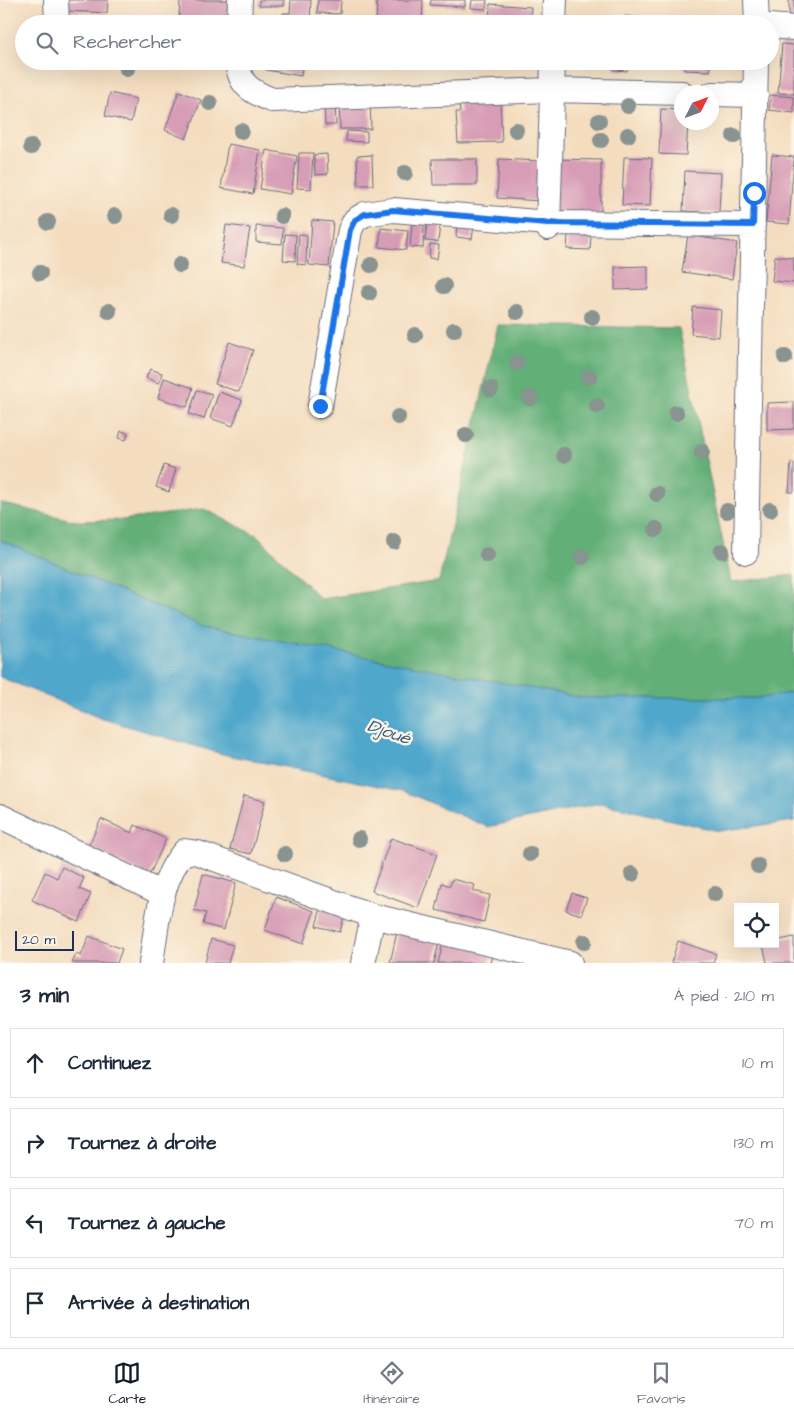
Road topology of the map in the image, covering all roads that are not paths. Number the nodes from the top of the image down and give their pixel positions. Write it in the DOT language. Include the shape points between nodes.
graph roads {
  1 [pos="56,0"];
  2 [pos="240,0"];
  3 [pos="555,0"];
  4 [pos="756,0"];
  5 [pos="57,15"];
  6 [pos="239,15"];
  7 [pos="554,15"];
  8 [pos="757,15"];
  9 [pos="779,27"];
  10 [pos="794,28"];
  11 [pos="238,70"];
  12 [pos="553,70"];
  13 [pos="756,70"];
  14 [pos="552,90"];
  15 [pos="674,93"];
  16 [pos="719,94"];
  17 [pos="756,96"];
  18 [pos="548,225"];
  19 [pos="753,225"];
  20 [pos="320,406"];
  21 [pos="746,552"];
  22 [pos="0,816"];
  23 [pos="164,894"];
  24 [pos="372,916"];
  25 [pos="151,963"];
  26 [pos="363,963"];
  27 [pos="570,963"];
  1 -- 5 [label="street"];
  2 -- 6 [label="street"];
  3 -- 7 [label="street"];
  4 -- 8 [label="street"];
  9 -- 10 [label="street"];
  11 -- 14 [label="street" via="243,84 272,100"];
  12 -- 14 [label="street"];
  13 -- 17 [label="street"];
  14 -- 15 [label="street"];
  14 -- 18 [label="street"];
  16 -- 17 [label="street"];
  17 -- 19 [label="street"];
  18 -- 19 [label="street"];
  18 -- 20 [label="street" via="393,210 365,214 355,220 350,230"];
  19 -- 21 [label="street"];
  22 -- 23 [label="street"];
  23 -- 24 [label="street" via="175,862 185,851"];
  23 -- 25 [label="street"];
  24 -- 26 [label="street"];
  24 -- 27 [label="street"];
}
